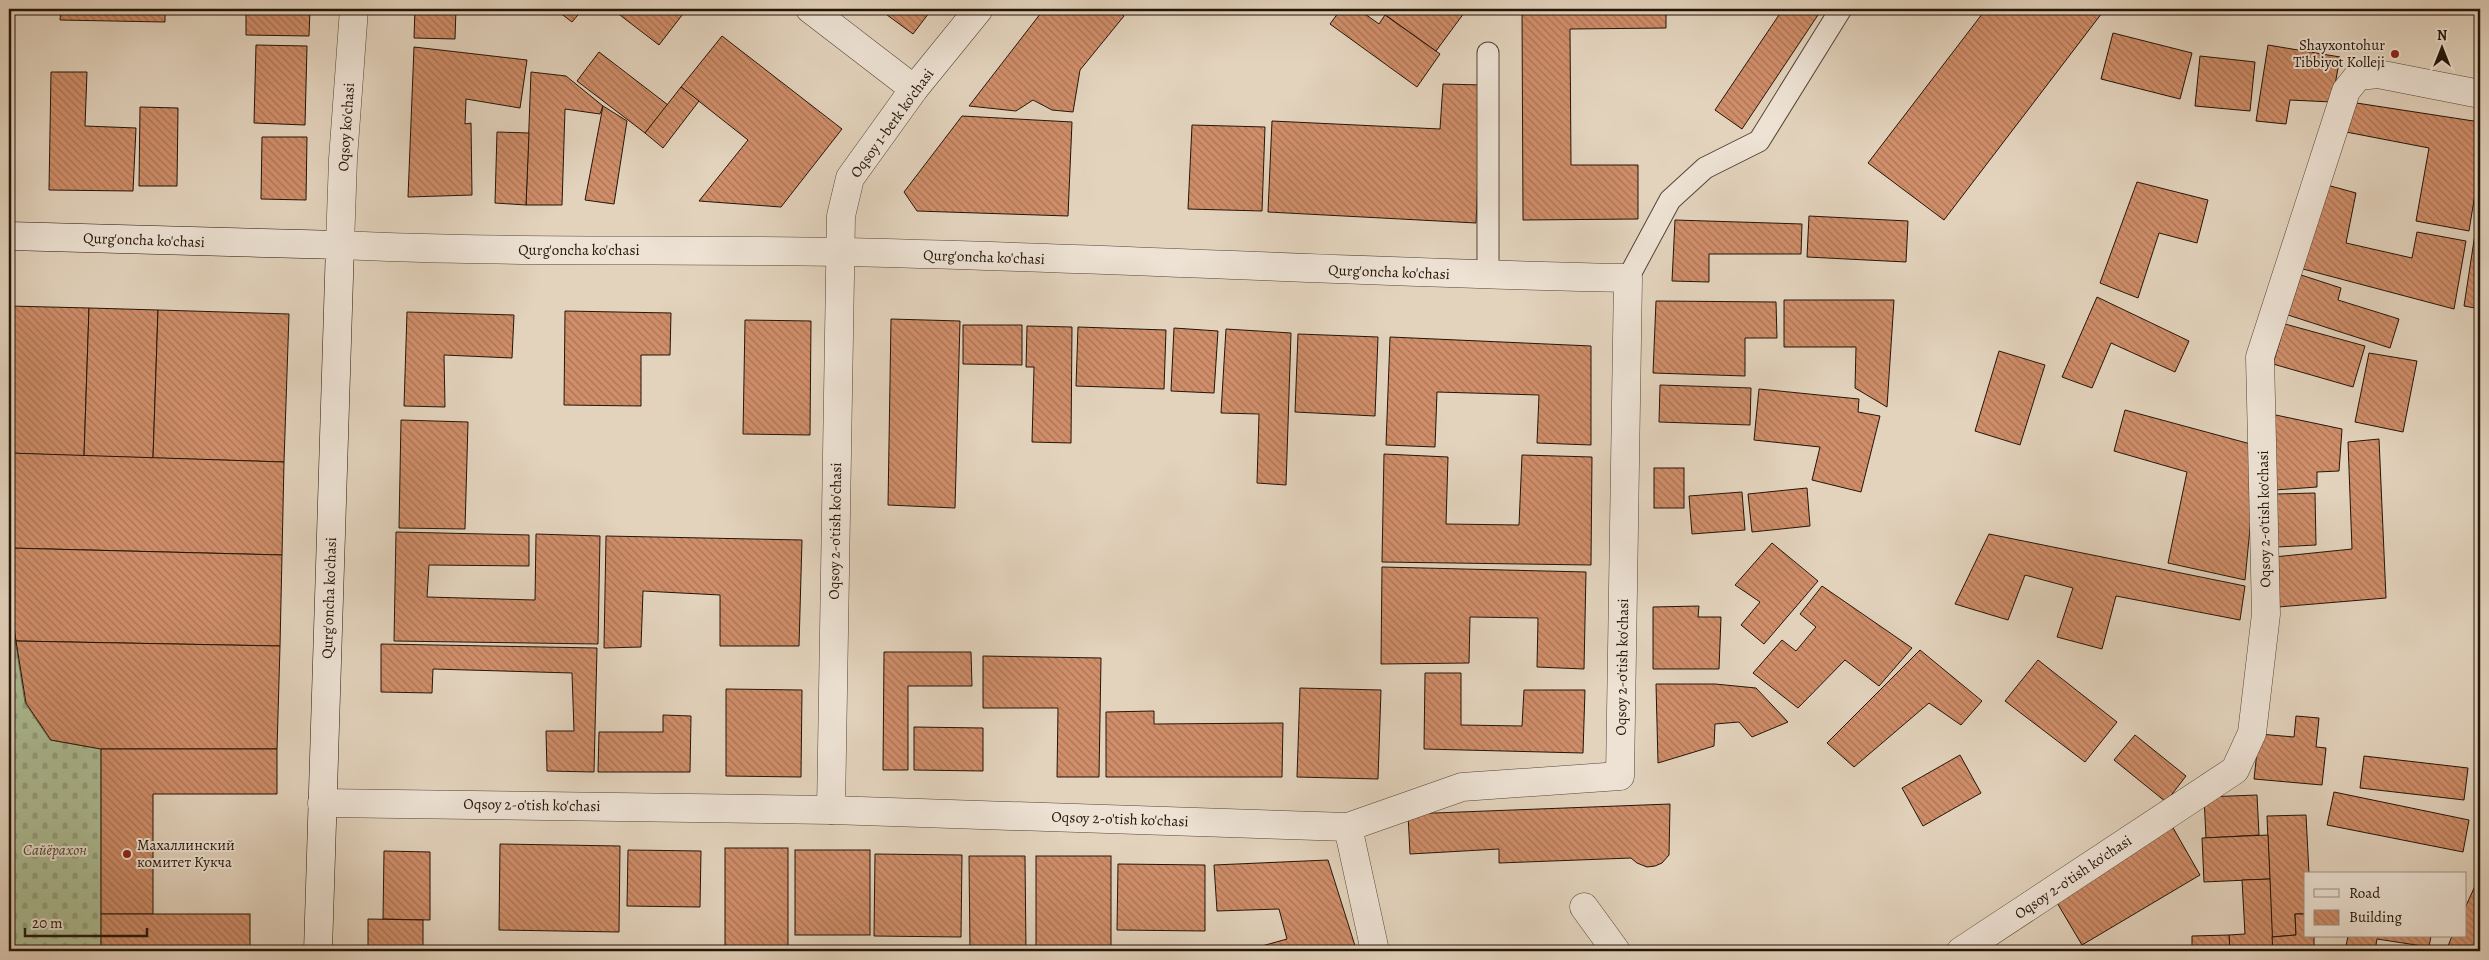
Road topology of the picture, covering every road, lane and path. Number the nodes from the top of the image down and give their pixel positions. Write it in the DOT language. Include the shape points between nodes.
graph roads {
  1 [pos="354,9"];
  2 [pos="810,9"];
  3 [pos="979,9"];
  4 [pos="1841,9"];
  5 [pos="1488,53"];
  6 [pos="914,89"];
  7 [pos="2480,94"];
  8 [pos="9,236"];
  9 [pos="340,245"];
  10 [pos="840,252"];
  11 [pos="1488,275"];
  12 [pos="1628,278"];
  13 [pos="322,803"];
  14 [pos="831,810"];
  15 [pos="1348,827"];
  16 [pos="1584,907"];
  17 [pos="318,951"];
  18 [pos="1375,951"];
  19 [pos="1616,951"];
  20 [pos="1961,951"];
  1 -- 9 [label="street, Oqsoy ko'chasi"];
  2 -- 6 [label="street"];
  3 -- 6 [label="street, Oqsoy 1-berk ko'chasi"];
  4 -- 12 [label="lane" via="1759,141 1705,168 1670,200"];
  5 -- 11 [label="lane"];
  6 -- 10 [label="street, Oqsoy 1-berk ko'chasi" via="850,178 841,216"];
  7 -- 20 [label="street, Oqsoy 2-o'tish ko'chasi" via="2378,74 2358,76 2346,91 2260,357 2266,614 2252,733 2234,770"];
  8 -- 9 [label="street, Qurg'oncha ko'chasi"];
  9 -- 10 [label="street, Qurg'oncha ko'chasi" via="430,249"];
  9 -- 13 [label="street, Qurg'oncha ko'chasi"];
  10 -- 11 [label="street, Qurg'oncha ko'chasi"];
  10 -- 14 [label="street, Oqsoy 2-o'tish ko'chasi"];
  11 -- 12 [label="street, Qurg'oncha ko'chasi"];
  12 -- 15 [label="street, Oqsoy 2-o'tish ko'chasi" via="1620,776 1462,787"];
  13 -- 14 [label="street, Oqsoy 2-o'tish ko'chasi"];
  13 -- 17 [label="street, Qurg'oncha ko'chasi"];
  14 -- 15 [label="street, Oqsoy 2-o'tish ko'chasi"];
  15 -- 18 [label="street"];
  16 -- 19 [label="street"];
}
